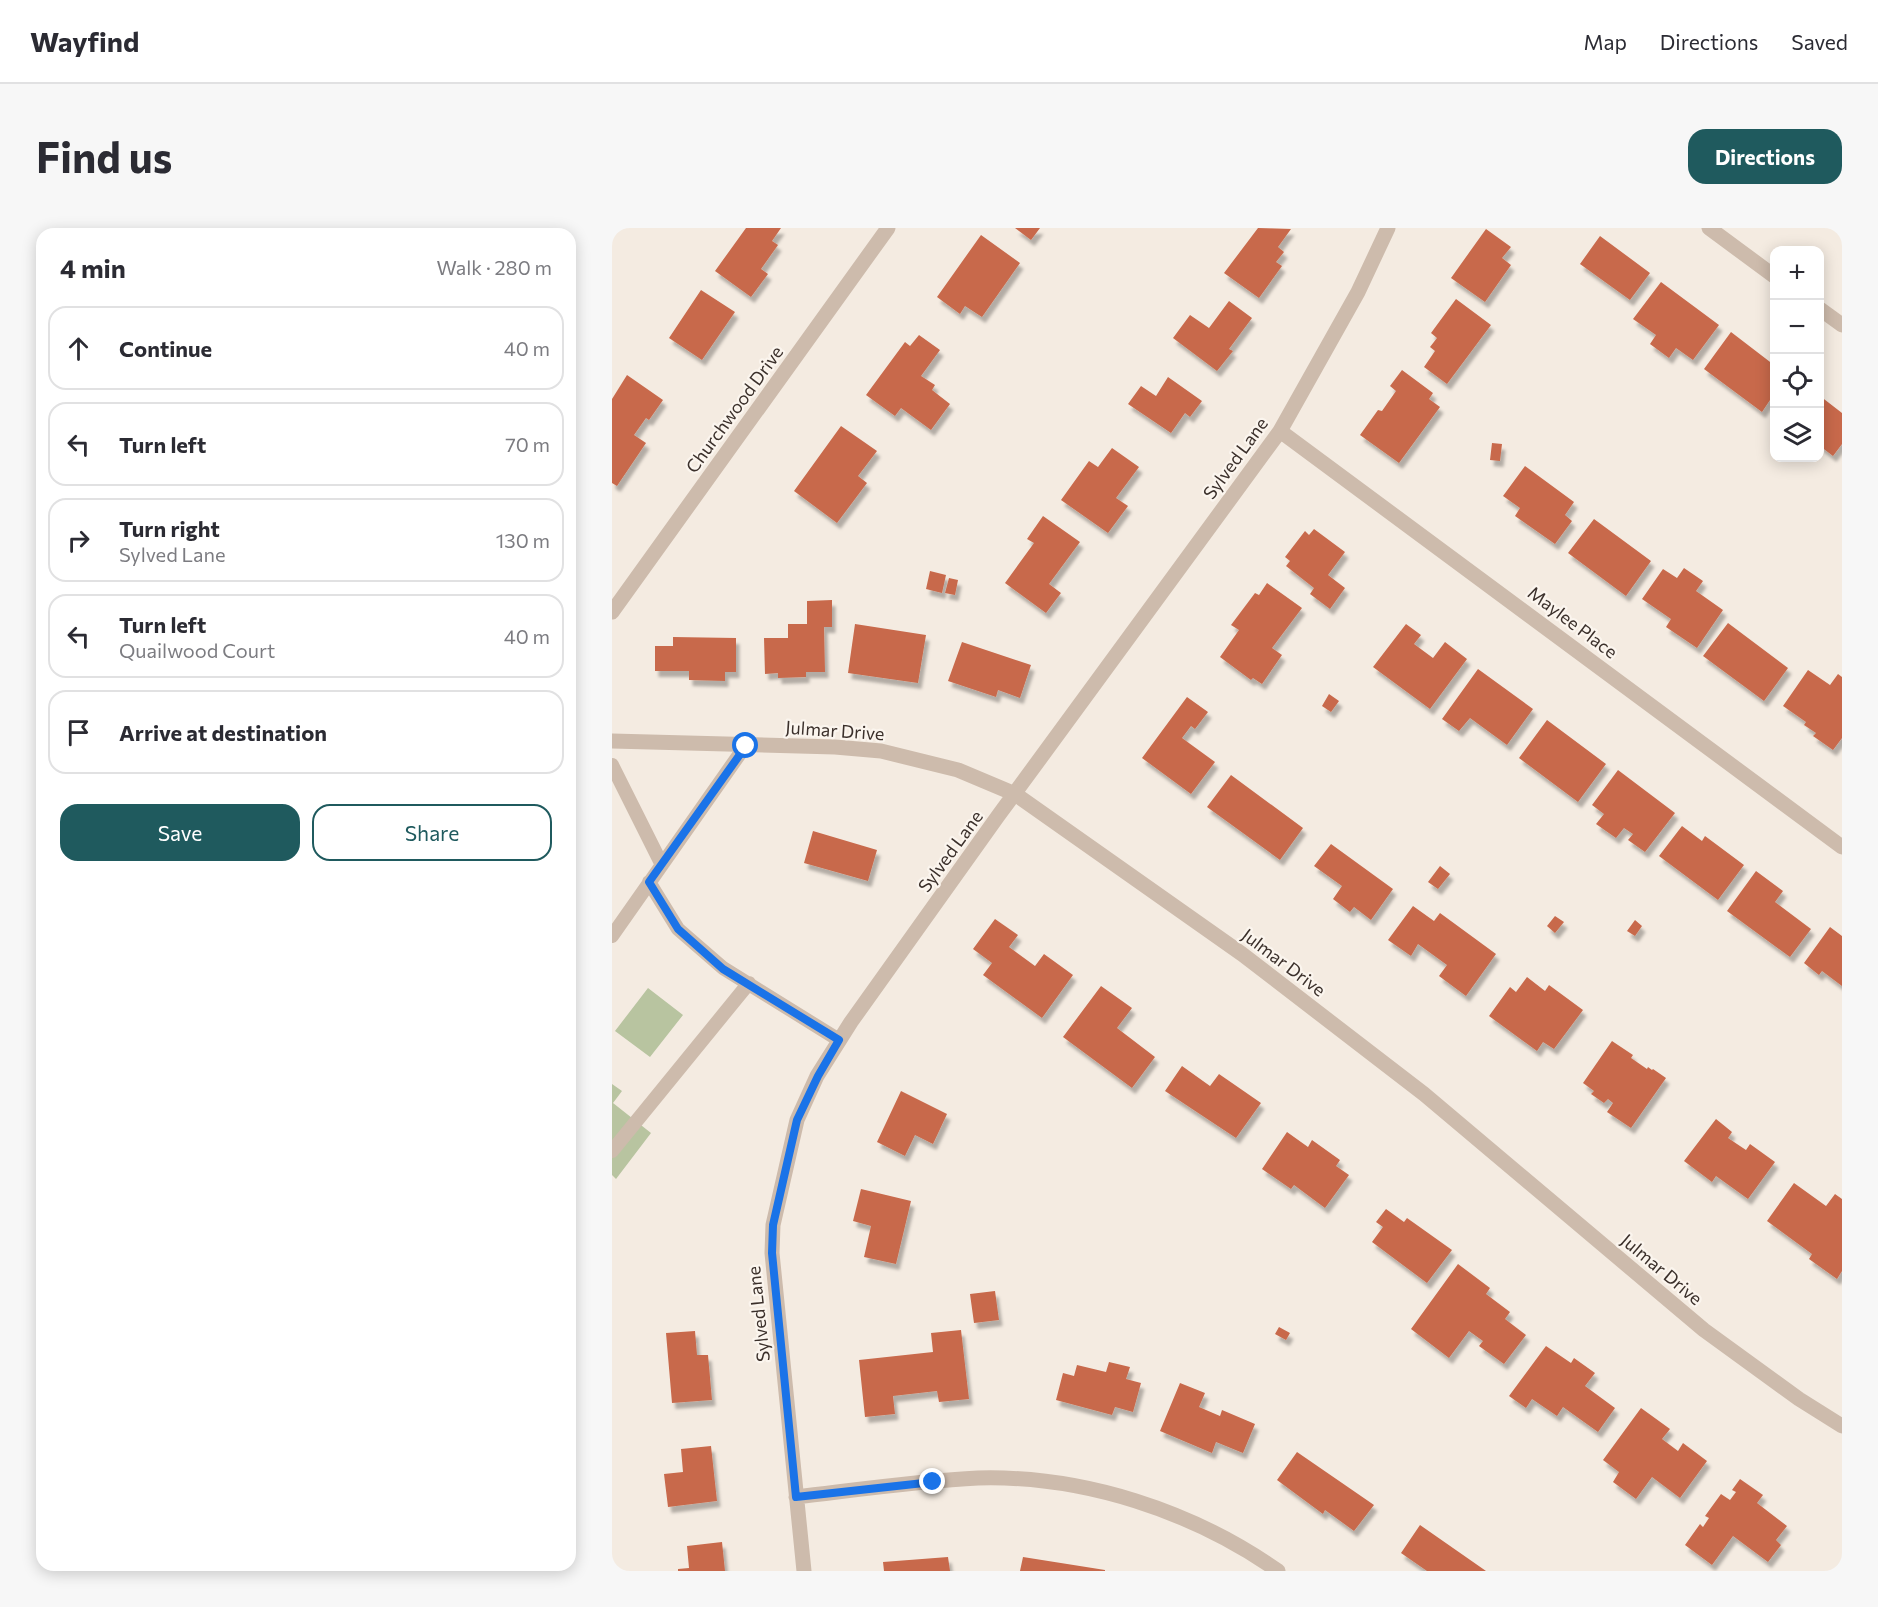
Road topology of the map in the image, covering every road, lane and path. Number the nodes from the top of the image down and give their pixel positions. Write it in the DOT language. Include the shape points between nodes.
graph roads {
  1 [pos="888,228"];
  2 [pos="1388,228"];
  3 [pos="1709,228"];
  4 [pos="1770,273"];
  5 [pos="1824,312"];
  6 [pos="1842,325"];
  7 [pos="1280,431"];
  8 [pos="612,612"];
  9 [pos="612,741"];
  10 [pos="746,746"];
  11 [pos="612,765"];
  12 [pos="1015,794"];
  13 [pos="1842,847"];
  14 [pos="661,863"];
  15 [pos="649,882"];
  16 [pos="612,936"];
  17 [pos="748,983"];
  18 [pos="839,1040"];
  19 [pos="612,1151"];
  20 [pos="1842,1426"];
  21 [pos="796,1497"];
  22 [pos="804,1571"];
  23 [pos="1278,1571"];
  1 -- 8 [label="street, Churchwood Drive"];
  2 -- 7 [label="street, Sylved Lane" via="1358,292"];
  3 -- 4 [label="street"];
  5 -- 6 [label="street"];
  7 -- 12 [label="street, Sylved Lane"];
  7 -- 13 [label="street, Maylee Place"];
  9 -- 10 [label="street, Julmar Drive"];
  10 -- 12 [label="street, Julmar Drive" via="881,751 958,770"];
  10 -- 14 [label="lane"];
  11 -- 14 [label="lane"];
  12 -- 18 [label="street, Sylved Lane"];
  12 -- 20 [label="street, Julmar Drive" via="1251,961 1424,1094 1704,1330"];
  14 -- 15 [label="lane"];
  15 -- 16 [label="lane"];
  15 -- 17 [label="lane" via="678,929 723,969"];
  17 -- 18 [label="lane"];
  17 -- 19 [label="lane"];
  18 -- 21 [label="street, Sylved Lane" via="797,1120 773,1225 772,1253"];
  21 -- 22 [label="street, Sylved Lane"];
  21 -- 23 [label="street" via="979,1478 1095,1490 1183,1518"];
}
